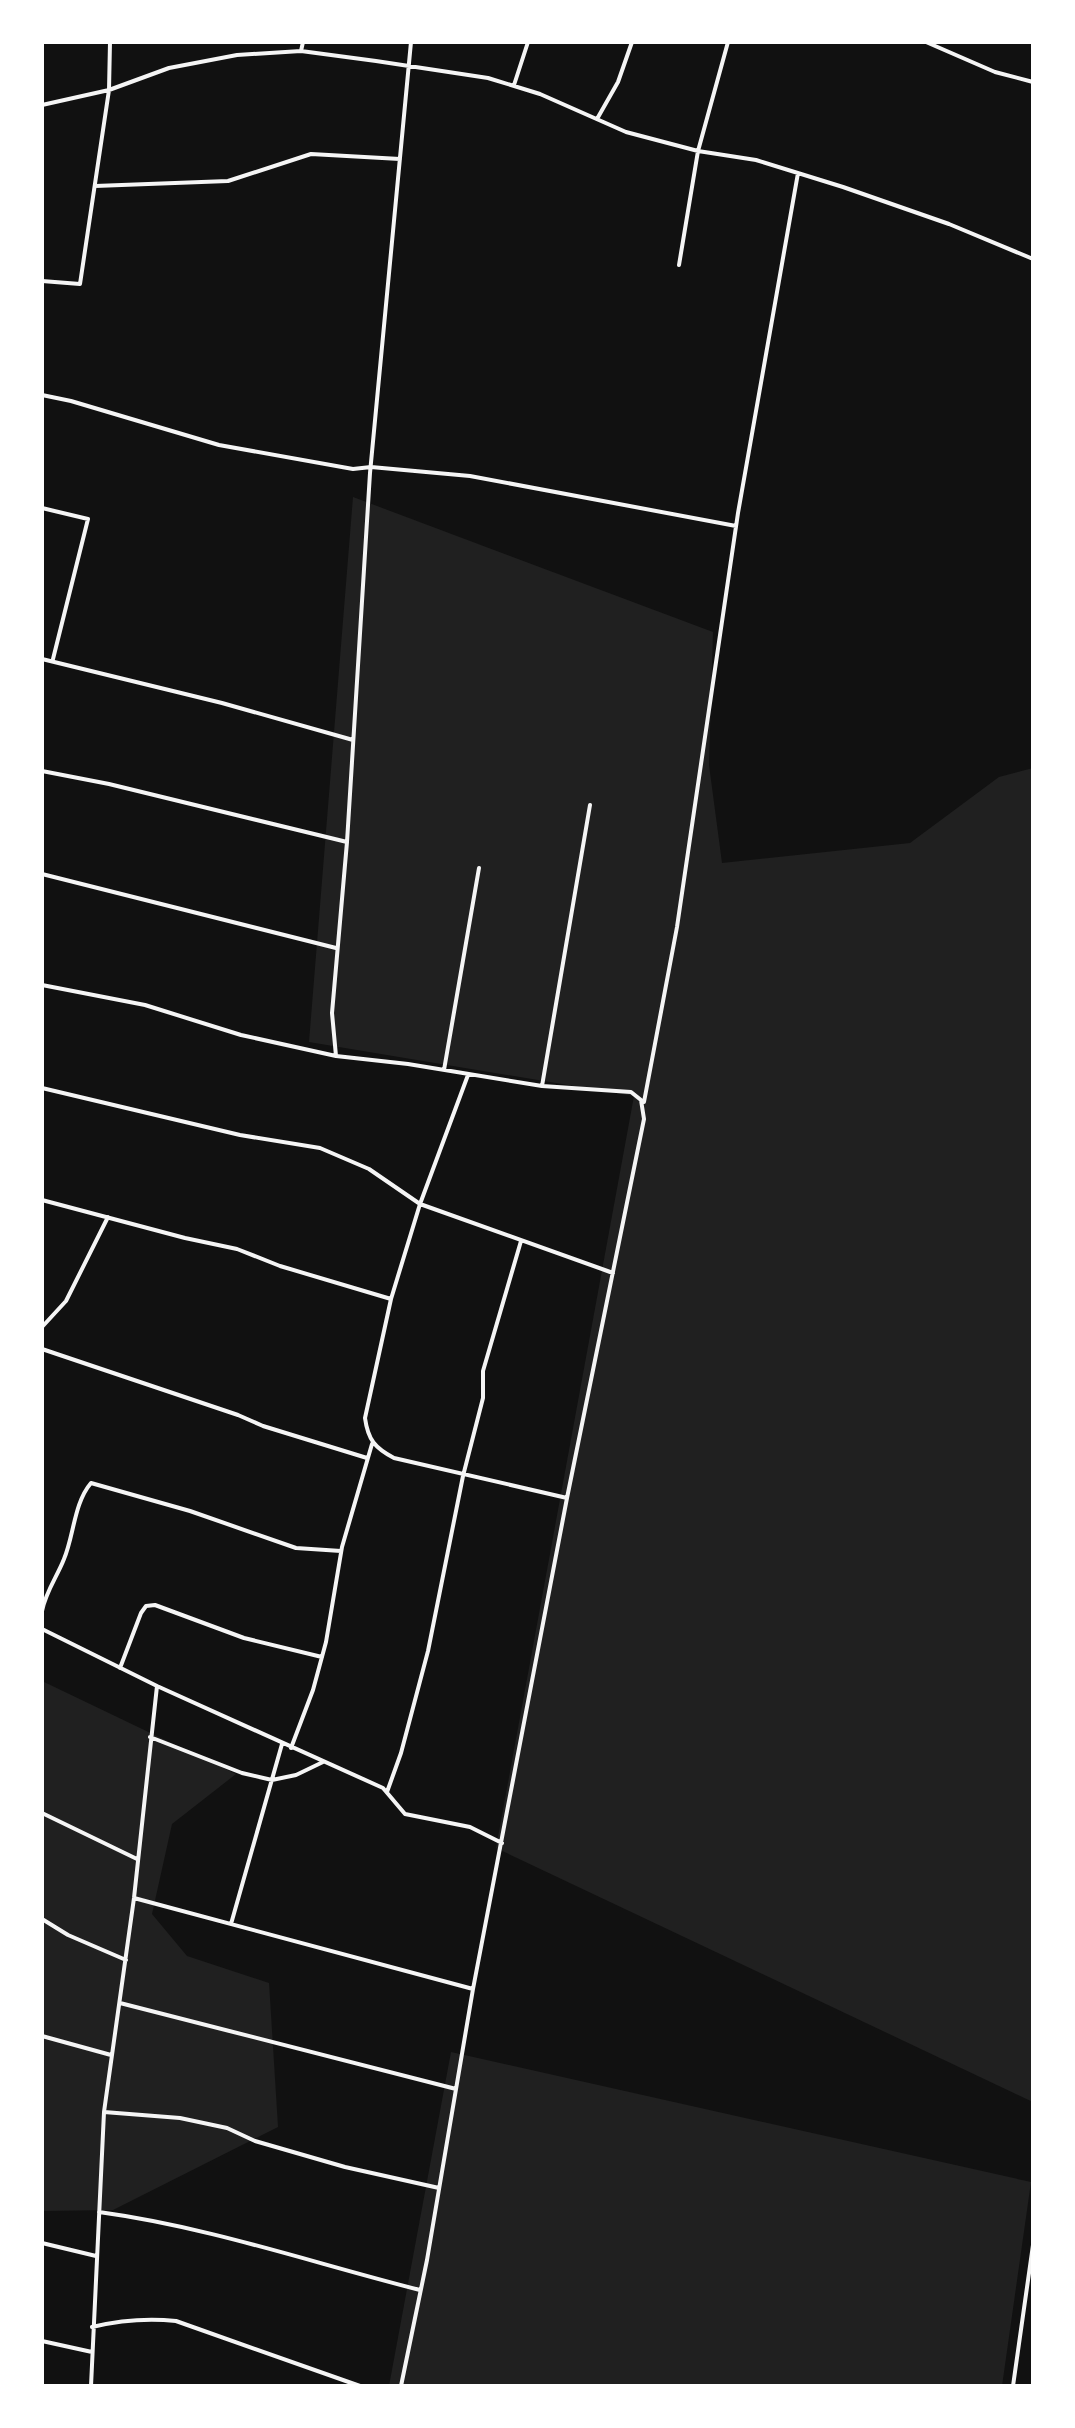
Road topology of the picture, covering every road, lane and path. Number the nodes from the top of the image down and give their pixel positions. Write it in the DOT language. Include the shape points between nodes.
graph roads {
  1 [pos="110,42"];
  2 [pos="303,42"];
  3 [pos="411,42"];
  4 [pos="528,42"];
  5 [pos="632,42"];
  6 [pos="728,42"];
  7 [pos="926,42"];
  8 [pos="301,51"];
  9 [pos="409,68"];
  10 [pos="1033,82"];
  11 [pos="513,86"];
  12 [pos="109,90"];
  13 [pos="42,105"];
  14 [pos="597,119"];
  15 [pos="698,151"];
  16 [pos="400,159"];
  17 [pos="798,173"];
  18 [pos="95,186"];
  19 [pos="1033,259"];
  20 [pos="679,265"];
  21 [pos="42,281"];
  22 [pos="42,395"];
  23 [pos="371,467"];
  24 [pos="42,508"];
  25 [pos="736,526"];
  26 [pos="42,659"];
  27 [pos="53,659"];
  28 [pos="353,740"];
  29 [pos="42,771"];
  30 [pos="590,805"];
  31 [pos="347,842"];
  32 [pos="479,868"];
  33 [pos="42,874"];
  34 [pos="336,948"];
  35 [pos="42,985"];
  36 [pos="336,1056"];
  37 [pos="444,1070"];
  38 [pos="468,1074"];
  39 [pos="542,1086"];
  40 [pos="42,1088"];
  41 [pos="644,1104"];
  42 [pos="42,1200"];
  43 [pos="420,1204"];
  44 [pos="108,1217"];
  45 [pos="521,1241"];
  46 [pos="613,1273"];
  47 [pos="391,1299"];
  48 [pos="43,1324"];
  49 [pos="42,1349"];
  50 [pos="372,1444"];
  51 [pos="367,1458"];
  52 [pos="463,1476"];
  53 [pos="567,1498"];
  54 [pos="341,1551"];
  55 [pos="42,1611"];
  56 [pos="42,1629"];
  57 [pos="322,1657"];
  58 [pos="120,1668"];
  59 [pos="157,1686"];
  60 [pos="150,1737"];
  61 [pos="282,1744"];
  62 [pos="291,1748"];
  63 [pos="323,1762"];
  64 [pos="272,1780"];
  65 [pos="387,1792"];
  66 [pos="42,1813"];
  67 [pos="502,1843"];
  68 [pos="137,1859"];
  69 [pos="134,1898"];
  70 [pos="42,1919"];
  71 [pos="231,1924"];
  72 [pos="126,1960"];
  73 [pos="473,1989"];
  74 [pos="120,2003"];
  75 [pos="42,2036"];
  76 [pos="111,2055"];
  77 [pos="456,2089"];
  78 [pos="104,2112"];
  79 [pos="439,2188"];
  80 [pos="99,2212"];
  81 [pos="42,2243"];
  82 [pos="1033,2245"];
  83 [pos="96,2256"];
  84 [pos="420,2290"];
  85 [pos="92,2327"];
  86 [pos="42,2341"];
  87 [pos="92,2352"];
  88 [pos="91,2386"];
  89 [pos="360,2386"];
  90 [pos="401,2386"];
  91 [pos="1013,2386"];
  1 -- 12 [label="street"];
  2 -- 8 [label="street"];
  3 -- 9 [label="street"];
  4 -- 11 [label="street"];
  5 -- 14 [label="street"];
  6 -- 15 [label="street"];
  7 -- 10 [label="street"];
  8 -- 9 [label="street"];
  8 -- 12 [label="street" via="210,58"];
  9 -- 11 [label="street"];
  9 -- 16 [label="street"];
  11 -- 14 [label="street"];
  12 -- 13 [label="street"];
  12 -- 18 [label="street"];
  14 -- 15 [label="street"];
  15 -- 17 [label="street"];
  15 -- 20 [label="street"];
  16 -- 18 [label="street" via="311,154 228,181"];
  16 -- 23 [label="street"];
  17 -- 19 [label="street" via="949,224"];
  17 -- 25 [label="street"];
  18 -- 21 [label="street" via="80,284"];
  22 -- 23 [label="street" via="219,445 353,469"];
  23 -- 25 [label="street" via="470,476"];
  23 -- 28 [label="street"];
  24 -- 27 [label="street" via="88,519"];
  25 -- 41 [label="street" via="677,927"];
  26 -- 27 [label="street"];
  27 -- 28 [label="street"];
  28 -- 31 [label="street"];
  29 -- 31 [label="street"];
  30 -- 39 [label="street"];
  31 -- 34 [label="street"];
  32 -- 37 [label="street"];
  33 -- 34 [label="street"];
  34 -- 36 [label="street"];
  35 -- 36 [label="street" via="145,1005 241,1035"];
  36 -- 37 [label="street"];
  37 -- 38 [label="street"];
  38 -- 39 [label="street"];
  38 -- 43 [label="street"];
  39 -- 41 [label="street" via="631,1092"];
  40 -- 43 [label="street" via="240,1135 320,1148 369,1169"];
  41 -- 46 [label="street"];
  42 -- 44 [label="street"];
  43 -- 45 [label="street"];
  43 -- 47 [label="street"];
  44 -- 47 [label="street" via="237,1249"];
  44 -- 48 [label="street" via="66,1301"];
  45 -- 46 [label="street"];
  45 -- 52 [label="street" via="483,1371 483,1398"];
  46 -- 53 [label="street"];
  47 -- 50 [label="street" via="365,1418"];
  49 -- 51 [label="street"];
  50 -- 51 [label="street"];
  50 -- 52 [label="street" via="394,1458"];
  51 -- 54 [label="street"];
  52 -- 53 [label="street"];
  52 -- 65 [label="street" via="428,1651"];
  53 -- 67 [label="street"];
  54 -- 55 [label="street" via="296,1548 91,1483"];
  54 -- 57 [label="street"];
  56 -- 58 [label="street"];
  57 -- 58 [label="street" via="244,1638 155,1605 141,1613"];
  57 -- 62 [label="street"];
  58 -- 59 [label="street"];
  59 -- 60 [label="street"];
  59 -- 61 [label="street"];
  60 -- 64 [label="street"];
  60 -- 68 [label="street"];
  61 -- 62 [label="street"];
  61 -- 64 [label="street"];
  62 -- 63 [label="street"];
  63 -- 64 [label="street"];
  63 -- 65 [label="street"];
  64 -- 71 [label="street"];
  65 -- 67 [label="street" via="412,1817 470,1827"];
  66 -- 68 [label="street"];
  67 -- 73 [label="street"];
  68 -- 69 [label="street"];
  69 -- 71 [label="street"];
  69 -- 72 [label="street"];
  70 -- 72 [label="street"];
  71 -- 73 [label="street"];
  72 -- 74 [label="street"];
  73 -- 77 [label="street"];
  74 -- 76 [label="street"];
  74 -- 77 [label="street"];
  75 -- 76 [label="street"];
  76 -- 78 [label="street"];
  77 -- 79 [label="street"];
  78 -- 79 [label="street" via="227,2128 345,2167"];
  78 -- 80 [label="street"];
  79 -- 84 [label="street"];
  80 -- 83 [label="street"];
  80 -- 84 [label="street" via="213,2233"];
  81 -- 83 [label="street"];
  82 -- 91 [label="street"];
  83 -- 85 [label="street"];
  84 -- 90 [label="street"];
  85 -- 87 [label="street"];
  85 -- 89 [label="street" via="146,2318 176,2321"];
  86 -- 87 [label="street"];
  87 -- 88 [label="street"];
}
